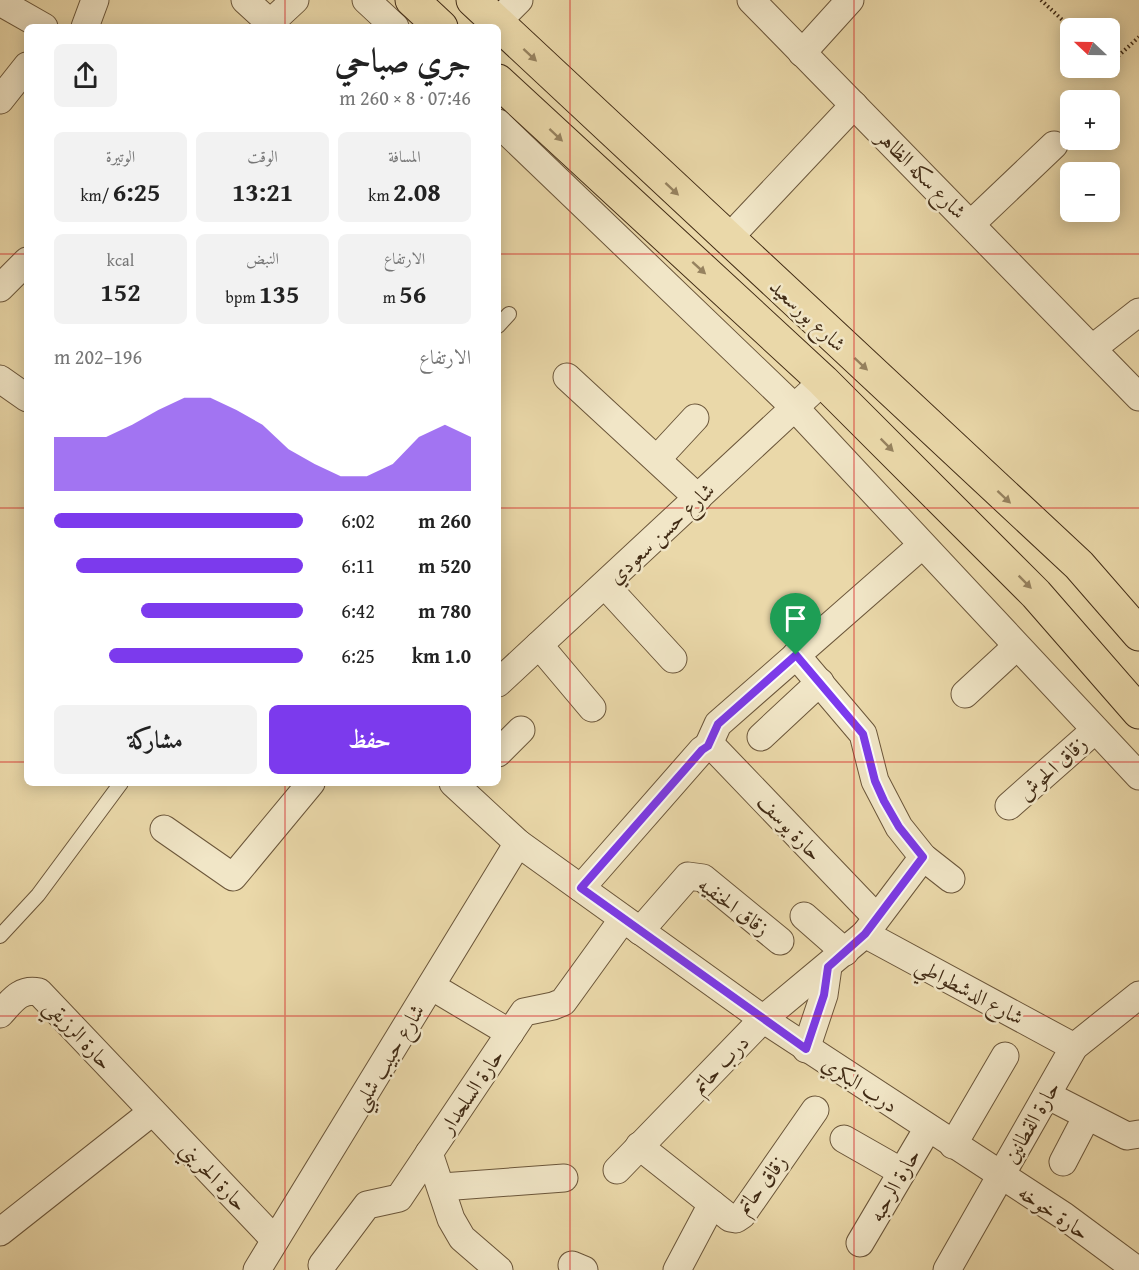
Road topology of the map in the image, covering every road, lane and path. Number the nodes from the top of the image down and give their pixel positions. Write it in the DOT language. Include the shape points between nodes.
graph roads {
  1 [pos="95,0"];
  2 [pos="245,0"];
  3 [pos="295,0"];
  4 [pos="366,0"];
  5 [pos="412,0"];
  6 [pos="473,0"];
  7 [pos="519,0"];
  8 [pos="751,0"];
  9 [pos="850,0"];
  10 [pos="1041,0"];
  11 [pos="0,2"];
  12 [pos="1060,18"];
  13 [pos="496,23"];
  14 [pos="39,24"];
  15 [pos="86,24"];
  16 [pos="267,24"];
  17 [pos="269,24"];
  18 [pos="392,24"];
  19 [pos="438,24"];
  20 [pos="501,28"];
  21 [pos="1139,37"];
  22 [pos="802,53"];
  23 [pos="1120,54"];
  24 [pos="24,70"];
  25 [pos="501,84"];
  26 [pos="0,100"];
  27 [pos="854,105"];
  28 [pos="501,126"];
  29 [pos="1054,145"];
  30 [pos="971,224"];
  31 [pos="727,240"];
  32 [pos="24,264"];
  33 [pos="0,288"];
  34 [pos="1139,312"];
  35 [pos="509,314"];
  36 [pos="501,323"];
  37 [pos="1093,348"];
  38 [pos="567,377"];
  39 [pos="0,379"];
  40 [pos="823,381"];
  41 [pos="24,396"];
  42 [pos="1139,397"];
  43 [pos="795,408"];
  44 [pos="696,418"];
  45 [pos="657,459"];
  46 [pos="698,498"];
  47 [pos="921,546"];
  48 [pos="605,585"];
  49 [pos="1139,634"];
  50 [pos="538,645"];
  51 [pos="1016,647"];
  52 [pos="796,655"];
  53 [pos="673,659"];
  54 [pos="501,680"];
  55 [pos="820,682"];
  56 [pos="965,694"];
  57 [pos="592,708"];
  58 [pos="1139,712"];
  59 [pos="520,730"];
  60 [pos="1095,730"];
  61 [pos="761,737"];
  62 [pos="704,749"];
  63 [pos="501,750"];
  64 [pos="1139,776"];
  65 [pos="119,786"];
  66 [pos="309,786"];
  67 [pos="461,786"];
  68 [pos="1009,806"];
  69 [pos="164,829"];
  70 [pos="518,843"];
  71 [pos="923,857"];
  72 [pos="951,879"];
  73 [pos="581,888"];
  74 [pos="804,916"];
  75 [pos="631,925"];
  76 [pos="0,936"];
  77 [pos="780,940"];
  78 [pos="854,942"];
  79 [pos="431,986"];
  80 [pos="1139,995"];
  81 [pos="0,1014"];
  82 [pos="763,1019"];
  83 [pos="510,1033"];
  84 [pos="1074,1047"];
  85 [pos="806,1049"];
  86 [pos="1005,1056"];
  87 [pos="1047,1095"];
  88 [pos="815,1110"];
  89 [pos="152,1113"];
  90 [pos="1087,1116"];
  91 [pos="928,1128"];
  92 [pos="1139,1134"];
  93 [pos="844,1140"];
  94 [pos="953,1144"];
  95 [pos="639,1146"];
  96 [pos="429,1153"];
  97 [pos="1063,1162"];
  98 [pos="617,1170"];
  99 [pos="902,1172"];
  100 [pos="1000,1175"];
  101 [pos="564,1179"];
  102 [pos="442,1187"];
  103 [pos="712,1204"];
  104 [pos="0,1232"];
  105 [pos="275,1240"];
  106 [pos="860,1243"];
  107 [pos="322,1265"];
  108 [pos="257,1270"];
  109 [pos="499,1270"];
  110 [pos="677,1270"];
  111 [pos="947,1270"];
  112 [pos="1137,1270"];
  1 -- 15 [label="street"];
  2 -- 16 [label="street"];
  3 -- 17 [label="street"];
  4 -- 18 [label="street"];
  5 -- 19 [label="main road"];
  6 -- 13 [label="main road, شارع بورسعيد"];
  7 -- 13 [label="street"];
  8 -- 22 [label="street, شارع سكه الظاهر"];
  9 -- 22 [label="street"];
  10 -- 12 [label="path"];
  11 -- 14 [label="street"];
  20 -- 31 [label="main road, شارع بورسعيد, one-way"];
  21 -- 23 [label="path"];
  22 -- 27 [label="street, شارع سكه الظاهر"];
  24 -- 26 [label="street"];
  25 -- 40 [label="main road, شارع بورسعيد, one-way"];
  27 -- 30 [label="street, شارع سكه الظاهر"];
  27 -- 31 [label="street"];
  28 -- 43 [label="street"];
  29 -- 30 [label="street"];
  30 -- 37 [label="street, شارع سكه الظاهر"];
  31 -- 49 [label="main road, شارع بورسعيد, one-way" via="1078,565"];
  32 -- 33 [label="street"];
  34 -- 37 [label="street"];
  35 -- 36 [label="lane"];
  37 -- 42 [label="street, شارع سكه الظاهر"];
  38 -- 45 [label="street"];
  39 -- 41 [label="street"];
  40 -- 43 [label="street, شارع حسن سعودي"];
  40 -- 58 [label="main road, شارع بورسعيد, one-way" via="1036,594"];
  43 -- 46 [label="street, شارع حسن سعودي"];
  43 -- 47 [label="street"];
  44 -- 45 [label="street"];
  45 -- 46 [label="street"];
  46 -- 48 [label="street, شارع حسن سعودي"];
  47 -- 51 [label="street"];
  47 -- 52 [label="street"];
  48 -- 50 [label="street, شارع حسن سعودي"];
  48 -- 53 [label="street"];
  50 -- 54 [label="street, شارع حسن سعودي"];
  50 -- 57 [label="street"];
  51 -- 56 [label="street"];
  51 -- 60 [label="street"];
  52 -- 55 [label="street"];
  52 -- 62 [label="street" via="718,724"];
  55 -- 61 [label="street"];
  55 -- 71 [label="street" via="863,734 884,801"];
  59 -- 63 [label="street"];
  60 -- 64 [label="street"];
  60 -- 68 [label="street, زقاق الحوش"];
  62 -- 73 [label="street"];
  62 -- 78 [label="street, حارة يوسف" via="715,749"];
  65 -- 76 [label="lane" via="39,895"];
  66 -- 69 [label="street" via="233,877"];
  67 -- 70 [label="street, درب البكري"];
  70 -- 73 [label="street, درب البكري"];
  70 -- 79 [label="street, شارع حبيب شلبي"];
  71 -- 72 [label="street"];
  71 -- 78 [label="street, درب حاتم"];
  73 -- 75 [label="street, درب البكري"];
  74 -- 78 [label="street"];
  75 -- 77 [label="street, زقاق الحنفيه" via="687,876 695,875"];
  75 -- 82 [label="street, درب البكري"];
  75 -- 83 [label="street, حارة السلحدار" via="570,995 554,1006 524,1012"];
  78 -- 82 [label="street, درب حاتم"];
  78 -- 84 [label="street, شارع الدشطواطي"];
  78 -- 85 [label="street" via="824,995"];
  79 -- 83 [label="street"];
  79 -- 105 [label="street, شارع حبيب شلبي"];
  80 -- 84 [label="street, حارة القطانين"];
  81 -- 89 [label="street, حارة الرزيقي" via="20,993 39,992"];
  82 -- 85 [label="street, درب البكري"];
  82 -- 95 [label="street, درب حاتم"];
  83 -- 96 [label="street, حارة السلحدار"];
  84 -- 87 [label="street, حارة القطانين"];
  85 -- 91 [label="street, درب البكري"];
  86 -- 94 [label="street"];
  87 -- 90 [label="street"];
  87 -- 100 [label="street, حارة القطانين"];
  88 -- 103 [label="street, زقاق حاتم" via="742,1215 730,1218"];
  89 -- 104 [label="street"];
  89 -- 105 [label="street, حارة الحريني"];
  90 -- 92 [label="street" via="1127,1136"];
  90 -- 97 [label="street"];
  91 -- 94 [label="street, درب البكري"];
  91 -- 99 [label="street, حارة الرحبه"];
  93 -- 99 [label="street"];
  94 -- 100 [label="street, درب البكري"];
  95 -- 98 [label="street, درب حاتم"];
  95 -- 103 [label="street, زقاق حاتم"];
  96 -- 102 [label="street"];
  96 -- 107 [label="street, حارة السلحدار" via="399,1198 367,1205"];
  99 -- 106 [label="street, حارة الرحبه"];
  100 -- 111 [label="street, حارة القطانين"];
  100 -- 112 [label="street, حارة خوخه"];
  101 -- 102 [label="street"];
  102 -- 109 [label="street" via="451,1219 462,1238"];
  103 -- 110 [label="street"];
  105 -- 108 [label="street, شارع حبيب شلبي"];
}
